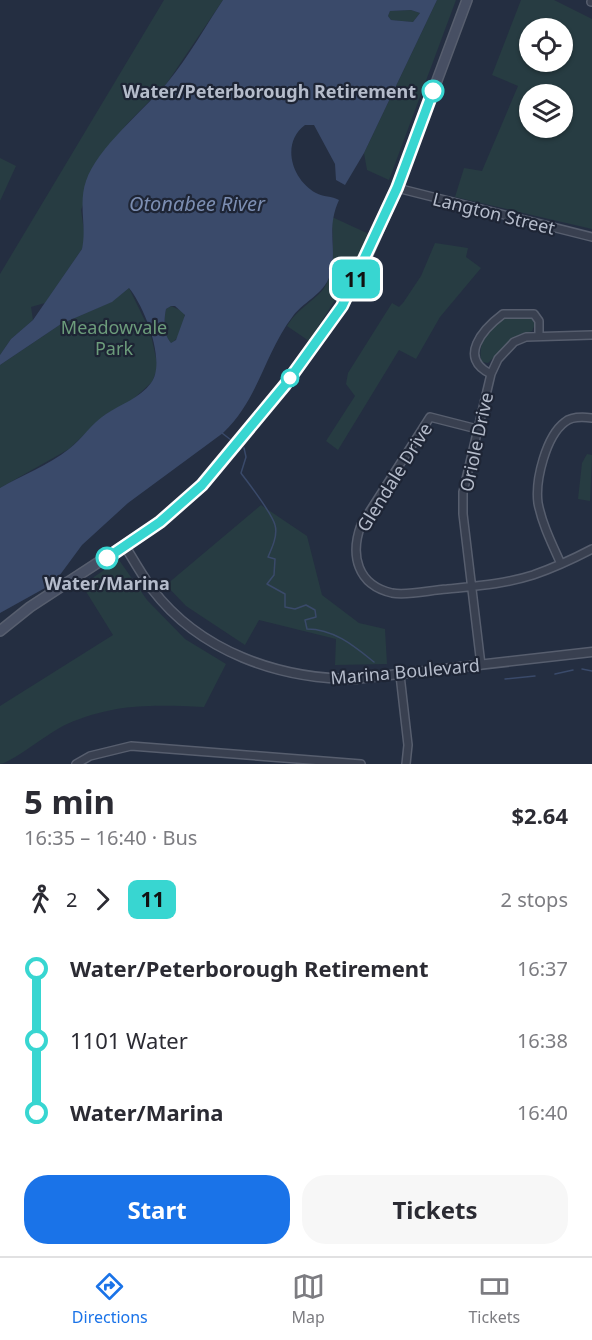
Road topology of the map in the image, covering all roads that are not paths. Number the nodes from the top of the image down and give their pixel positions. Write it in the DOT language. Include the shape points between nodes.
graph roads {
  1 [pos="467,0"];
  2 [pos="397,188"];
  3 [pos="592,237"];
  4 [pos="539,335"];
  5 [pos="592,335"];
  6 [pos="491,374"];
  7 [pos="592,418"];
  8 [pos="477,429"];
  9 [pos="125,546"];
  10 [pos="592,549"];
  11 [pos="561,564"];
  12 [pos="472,587"];
  13 [pos="0,631"];
  14 [pos="592,652"];
  15 [pos="481,665"];
  16 [pos="400,675"];
  17 [pos="248,755"];
  18 [pos="325,762"];
  19 [pos="76,764"];
  20 [pos="246,764"];
  21 [pos="360,764"];
  22 [pos="406,764"];
  1 -- 2 [label="main road"];
  2 -- 3 [label="street, Langton Street"];
  2 -- 9 [label="main road" via="342,306 285,385 202,485"];
  4 -- 5 [label="street, Oriole Drive"];
  4 -- 6 [label="street, Oriole Drive" via="514,342 498,359"];
  4 -- 6 [label="street" via="539,321 534,314 503,314 482,333 475,349 475,362"];
  6 -- 8 [label="street, Oriole Drive"];
  7 -- 11 [label="street" via="566,421 550,439 539,484 542,519"];
  8 -- 12 [label="street, Oriole Drive" via="463,492"];
  8 -- 12 [label="street, Glendale Drive" via="430,417 361,525 354,555 363,576 378,588 394,593"];
  9 -- 13 [label="main road"];
  9 -- 16 [label="street, Marina Boulevard" via="153,591 186,624 228,651 301,676 355,679"];
  10 -- 11 [label="street"];
  11 -- 12 [label="street" via="532,575"];
  12 -- 15 [label="street, Oriole Drive"];
  14 -- 15 [label="street, Marina Boulevard"];
  15 -- 16 [label="street, Marina Boulevard"];
  16 -- 22 [label="street" via="408,745"];
  17 -- 18 [label="street"];
  17 -- 19 [label="street" via="131,746 90,756"];
  17 -- 20 [label="street"];
  18 -- 21 [label="street"];
}
